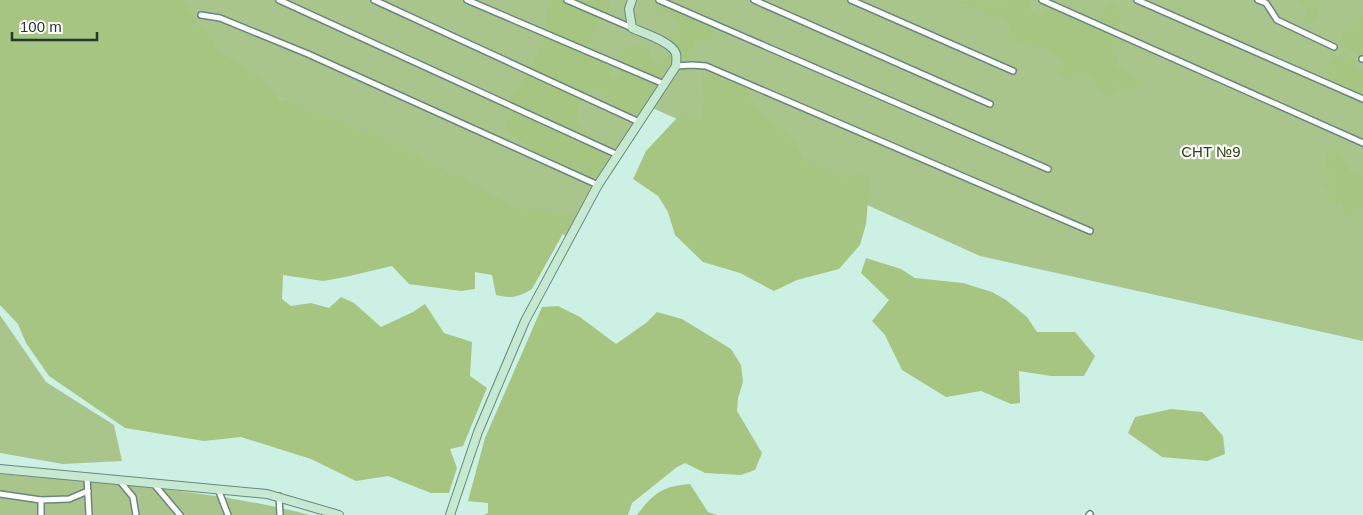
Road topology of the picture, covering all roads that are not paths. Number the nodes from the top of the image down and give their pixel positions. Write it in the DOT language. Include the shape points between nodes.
graph roads {
  1 [pos="279,0"];
  2 [pos="374,0"];
  3 [pos="467,0"];
  4 [pos="567,0"];
  5 [pos="632,0"];
  6 [pos="659,0"];
  7 [pos="754,0"];
  8 [pos="851,0"];
  9 [pos="1042,0"];
  10 [pos="1137,0"];
  11 [pos="1258,0"];
  12 [pos="201,15"];
  13 [pos="632,28"];
  14 [pos="1334,47"];
  15 [pos="676,66"];
  16 [pos="1013,71"];
  17 [pos="664,84"];
  18 [pos="1363,99"];
  19 [pos="990,104"];
  20 [pos="640,122"];
  21 [pos="1363,142"];
  22 [pos="618,155"];
  23 [pos="1048,169"];
  24 [pos="598,185"];
  25 [pos="1090,231"];
  26 [pos="0,469"];
  27 [pos="87,477"];
  28 [pos="119,480"];
  29 [pos="153,483"];
  30 [pos="218,488"];
  31 [pos="88,490"];
  32 [pos="0,494"];
  33 [pos="279,496"];
  34 [pos="41,500"];
  35 [pos="336,514"];
  36 [pos="41,515"];
  37 [pos="88,515"];
  38 [pos="136,515"];
  39 [pos="180,515"];
  40 [pos="228,515"];
  41 [pos="280,515"];
  42 [pos="450,515"];
  1 -- 22 [label="street"];
  2 -- 20 [label="street"];
  3 -- 17 [label="street"];
  4 -- 13 [label="street"];
  5 -- 13 [label="street" via="629,9"];
  6 -- 23 [label="street"];
  7 -- 19 [label="street"];
  8 -- 16 [label="street"];
  9 -- 21 [label="street"];
  10 -- 18 [label="street"];
  11 -- 14 [label="street" via="1266,3 1277,20"];
  12 -- 24 [label="street" via="220,18 308,54"];
  13 -- 15 [label="street" via="674,49"];
  15 -- 17 [label="street"];
  15 -- 25 [label="street" via="706,66"];
  17 -- 20 [label="street"];
  20 -- 22 [label="street"];
  22 -- 24 [label="street"];
  24 -- 42 [label="street" via="525,321 478,432"];
  26 -- 27 [label="street"];
  27 -- 28 [label="street"];
  27 -- 31 [label="street"];
  28 -- 29 [label="street"];
  28 -- 38 [label="street" via="134,496"];
  29 -- 30 [label="street"];
  29 -- 39 [label="street"];
  30 -- 33 [label="street"];
  30 -- 40 [label="street"];
  31 -- 34 [label="street" via="69,499"];
  31 -- 37 [label="street"];
  32 -- 34 [label="street"];
  33 -- 35 [label="street"];
  33 -- 41 [label="street"];
  34 -- 36 [label="street"];
}
